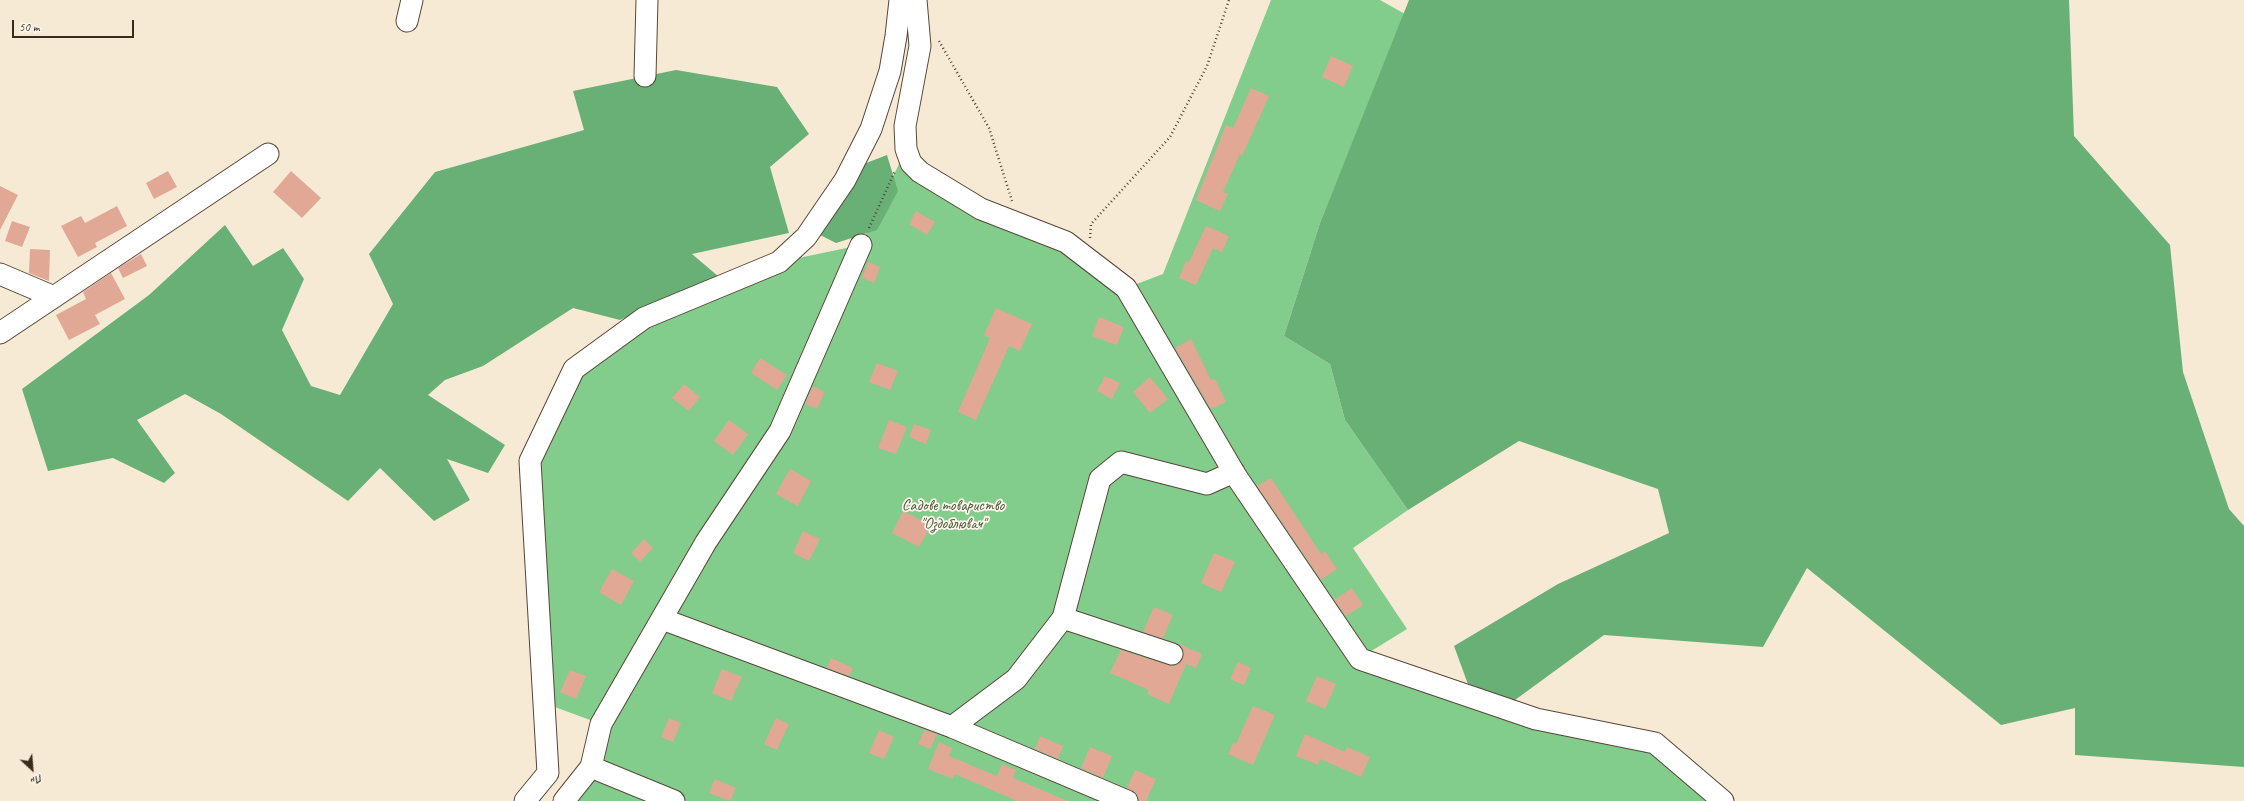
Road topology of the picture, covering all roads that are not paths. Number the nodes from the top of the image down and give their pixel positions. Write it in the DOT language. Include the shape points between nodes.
graph roads {
  1 [pos="412,0"];
  2 [pos="647,0"];
  3 [pos="900,0"];
  4 [pos="916,0"];
  5 [pos="407,21"];
  6 [pos="645,76"];
  7 [pos="268,154"];
  8 [pos="861,245"];
  9 [pos="0,274"];
  10 [pos="54,297"];
  11 [pos="0,333"];
  12 [pos="1234,472"];
  13 [pos="1063,618"];
  14 [pos="662,619"];
  15 [pos="1172,654"];
  16 [pos="952,728"];
  17 [pos="591,767"];
  18 [pos="525,801"];
  19 [pos="564,801"];
  20 [pos="674,801"];
  21 [pos="1127,801"];
  22 [pos="1723,801"];
  1 -- 5 [label="street"];
  2 -- 6 [label="street"];
  3 -- 18 [label="street" via="890,71 871,129 845,180 806,237 779,262 644,318 574,369 530,460 548,772"];
  4 -- 12 [label="street" via="920,46 905,126 906,149 911,163 920,172 981,209 1066,242 1126,288"];
  7 -- 10 [label="street"];
  8 -- 14 [label="street" via="780,431 706,542"];
  9 -- 10 [label="street"];
  10 -- 11 [label="street"];
  12 -- 13 [label="street" via="1207,484 1121,462 1100,479"];
  12 -- 22 [label="street" via="1360,659 1536,719 1655,744"];
  13 -- 15 [label="street"];
  13 -- 16 [label="street" via="1016,679"];
  14 -- 16 [label="street"];
  14 -- 17 [label="street" via="602,724"];
  16 -- 21 [label="street"];
  17 -- 19 [label="street"];
  17 -- 20 [label="street"];
}
